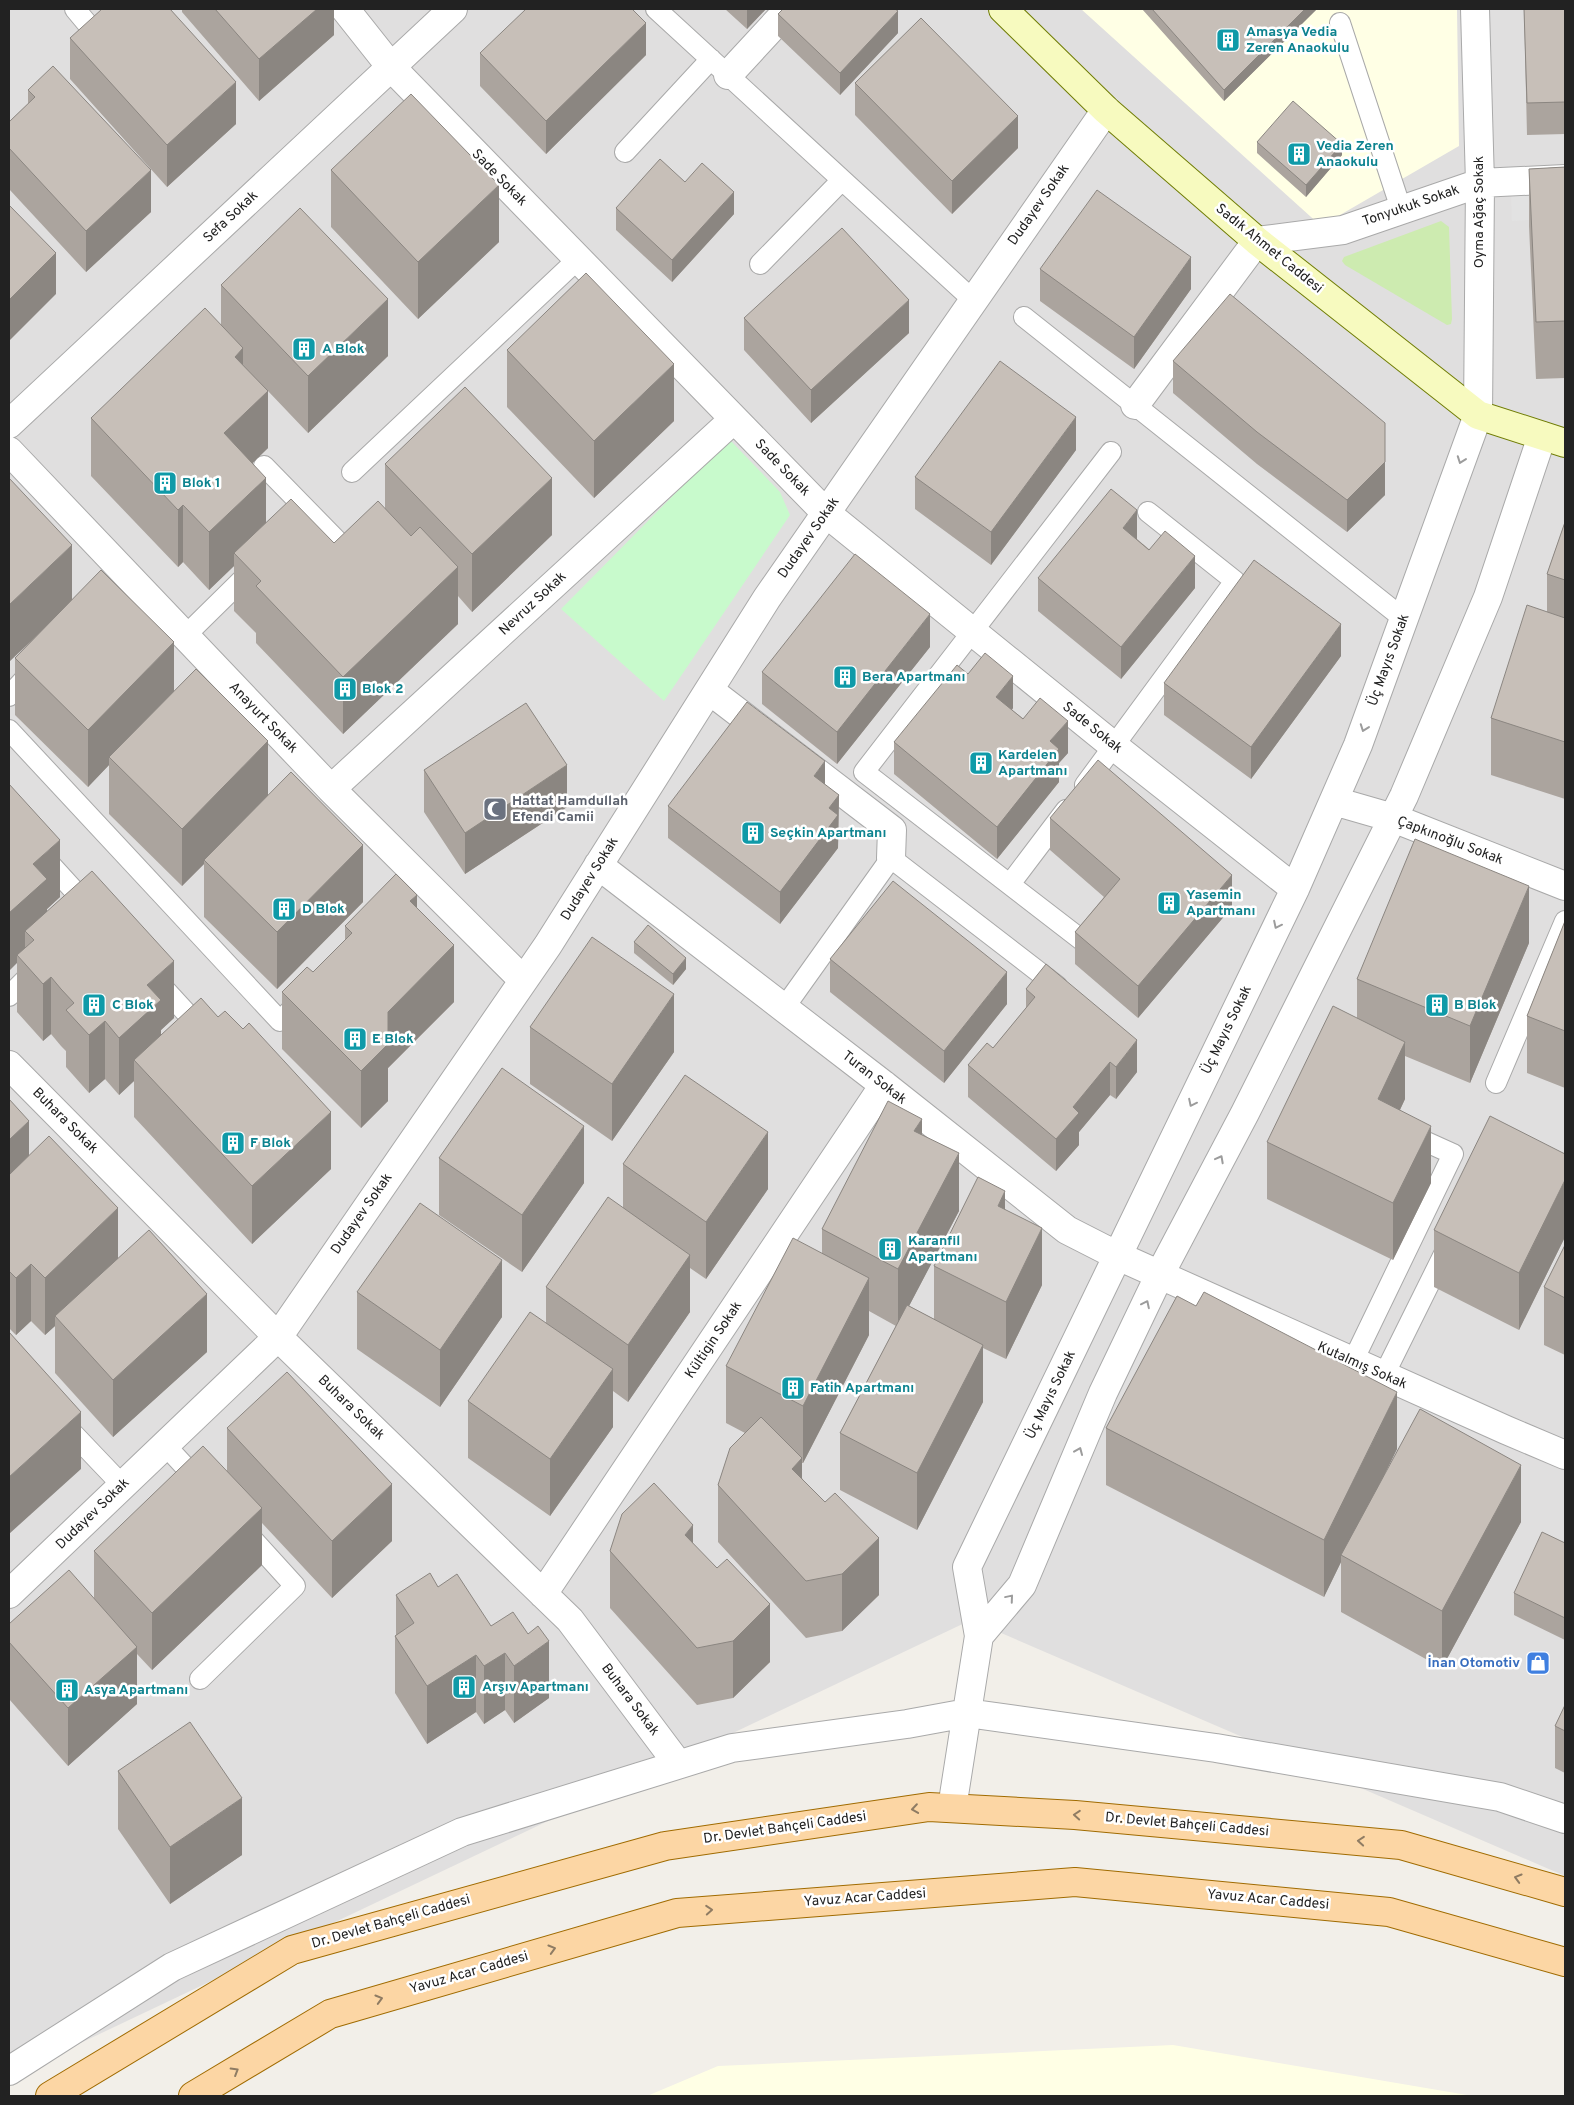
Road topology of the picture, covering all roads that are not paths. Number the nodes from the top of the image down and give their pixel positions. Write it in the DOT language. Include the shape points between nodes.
graph roads {
  1 [pos="75,9"];
  2 [pos="345,9"];
  3 [pos="453,9"];
  4 [pos="656,9"];
  5 [pos="789,9"];
  6 [pos="1003,9"];
  7 [pos="1475,9"];
  8 [pos="1340,23"];
  9 [pos="96,33"];
  10 [pos="391,67"];
  11 [pos="719,67"];
  12 [pos="1106,110"];
  13 [pos="624,152"];
  14 [pos="1565,179"];
  15 [pos="842,180"];
  16 [pos="1480,182"];
  17 [pos="1401,209"];
  18 [pos="1257,241"];
  19 [pos="578,259"];
  20 [pos="760,264"];
  21 [pos="974,300"];
  22 [pos="1024,317"];
  23 [pos="1134,405"];
  24 [pos="1478,415"];
  25 [pos="734,419"];
  26 [pos="9,424"];
  27 [pos="1554,440"];
  28 [pos="9,451"];
  29 [pos="1111,452"];
  30 [pos="264,466"];
  31 [pos="352,472"];
  32 [pos="309,512"];
  33 [pos="1148,512"];
  34 [pos="826,513"];
  35 [pos="295,526"];
  36 [pos="267,555"];
  37 [pos="352,556"];
  38 [pos="1404,619"];
  39 [pos="973,631"];
  40 [pos="185,636"];
  41 [pos="43,660"];
  42 [pos="708,690"];
  43 [pos="9,696"];
  44 [pos="9,730"];
  45 [pos="1115,747"];
  46 [pos="331,789"];
  47 [pos="1334,801"];
  48 [pos="1393,818"];
  49 [pos="9,819"];
  50 [pos="891,858"];
  51 [pos="598,865"];
  52 [pos="1010,884"];
  53 [pos="1565,886"];
  54 [pos="1295,889"];
  55 [pos="1565,921"];
  56 [pos="79,926"];
  57 [pos="1083,941"];
  58 [pos="51,954"];
  59 [pos="145,968"];
  60 [pos="523,980"];
  61 [pos="1057,986"];
  62 [pos="314,987"];
  63 [pos="9,996"];
  64 [pos="784,1008"];
  65 [pos="191,1018"];
  66 [pos="9,1064"];
  67 [pos="1496,1083"];
  68 [pos="884,1085"];
  69 [pos="1422,1140"];
  70 [pos="1453,1236"];
  71 [pos="1118,1256"];
  72 [pos="1160,1274"];
  73 [pos="278,1336"];
  74 [pos="1353,1361"];
  75 [pos="1384,1375"];
  76 [pos="49,1408"];
  77 [pos="165,1445"];
  78 [pos="1565,1455"];
  79 [pos="122,1485"];
  80 [pos="211,1494"];
  81 [pos="230,1516"];
  82 [pos="9,1594"];
  83 [pos="543,1594"];
  84 [pos="979,1636"];
  85 [pos="200,1679"];
  86 [pos="967,1713"];
  87 [pos="678,1764"];
  88 [pos="952,1808"];
  89 [pos="1565,1819"];
  90 [pos="1565,1892"];
  91 [pos="1565,1962"];
  92 [pos="9,2071"];
  93 [pos="50,2096"];
  94 [pos="193,2096"];
  1 -- 9 [label="lane"];
  2 -- 10 [label="street, Sade Sokak"];
  3 -- 10 [label="street, Sefa Sokak"];
  4 -- 11 [label="lane"];
  5 -- 11 [label="street"];
  6 -- 12 [label="main road, Sadık Ahmet Caddesi"];
  7 -- 16 [label="street, Oyma Ağaç Sokak"];
  8 -- 17 [label="lane"];
  10 -- 19 [label="street, Sade Sokak"];
  10 -- 26 [label="street, Sefa Sokak"];
  11 -- 13 [label="lane"];
  11 -- 15 [label="lane"];
  12 -- 18 [label="main road, Sadık Ahmet Caddesi"];
  12 -- 21 [label="street, Dudayev Sokak"];
  14 -- 16 [label="street, Tonyukuk Sokak"];
  15 -- 20 [label="lane"];
  15 -- 21 [label="lane"];
  16 -- 17 [label="street, Tonyukuk Sokak"];
  16 -- 24 [label="street, Oyma Ağaç Sokak"];
  17 -- 18 [label="street, Tonyukuk Sokak" via="1343,230"];
  18 -- 23 [label="street"];
  18 -- 24 [label="main road, Sadık Ahmet Caddesi"];
  19 -- 25 [label="street, Sade Sokak"];
  19 -- 31 [label="lane"];
  21 -- 34 [label="street, Dudayev Sokak"];
  22 -- 23 [label="lane"];
  23 -- 38 [label="lane"];
  24 -- 27 [label="main road, Sadık Ahmet Caddesi"];
  24 -- 38 [label="street, Üç Mayıs Sokak, one-way"];
  25 -- 34 [label="street, Sade Sokak"];
  25 -- 46 [label="street, Nevruz Sokak"];
  27 -- 48 [label="street"];
  28 -- 40 [label="street, Anayurt Sokak" via="119,582"];
  29 -- 39 [label="lane"];
  30 -- 32 [label="lane"];
  32 -- 35 [label="lane"];
  32 -- 37 [label="lane"];
  33 -- 45 [label="lane" via="1235,581"];
  34 -- 39 [label="street, Sade Sokak"];
  34 -- 42 [label="street, Dudayev Sokak"];
  36 -- 40 [label="lane"];
  38 -- 47 [label="street, Üç Mayıs Sokak, one-way"];
  39 -- 45 [label="street, Sade Sokak"];
  39 -- 52 [label="lane" via="864,772"];
  40 -- 46 [label="street, Anayurt Sokak"];
  41 -- 43 [label="lane"];
  42 -- 50 [label="street" via="892,830"];
  42 -- 51 [label="street, Dudayev Sokak"];
  44 -- 62 [label="lane" via="280,1021"];
  45 -- 52 [label="lane"];
  45 -- 54 [label="street, Sade Sokak"];
  46 -- 60 [label="street, Anayurt Sokak" via="413,884"];
  47 -- 48 [label="street, Çapkınoğlu Sokak"];
  47 -- 54 [label="street, Üç Mayıs Sokak"];
  48 -- 53 [label="street, Çapkınoğlu Sokak"];
  72 -- 48 [label="street, one-way"];
  49 -- 56 [label="lane" via="96,915"];
  50 -- 61 [label="lane"];
  50 -- 64 [label="lane"];
  51 -- 60 [label="street, Dudayev Sokak"];
  51 -- 64 [label="street, Turan Sokak"];
  52 -- 57 [label="lane"];
  54 -- 71 [label="street, Üç Mayıs Sokak, one-way"];
  55 -- 67 [label="lane"];
  58 -- 63 [label="lane"];
  59 -- 65 [label="lane"];
  60 -- 73 [label="street, Dudayev Sokak"];
  64 -- 68 [label="street, Turan Sokak"];
  66 -- 73 [label="street, Buhara Sokak"];
  68 -- 71 [label="street, Turan Sokak" via="1067,1230"];
  68 -- 83 [label="street, Kültigin Sokak"];
  69 -- 74 [label="lane" via="1453,1154"];
  70 -- 75 [label="lane"];
  71 -- 72 [label="street, Turan Sokak"];
  71 -- 84 [label="street, Üç Mayıs Sokak" via="967,1567"];
  72 -- 74 [label="street, Kutalmış Sokak"];
  84 -- 72 [label="street, one-way" via="1022,1585 1103,1393"];
  73 -- 77 [label="street, Dudayev Sokak"];
  73 -- 83 [label="street, Buhara Sokak"];
  74 -- 75 [label="street, Kutalmış Sokak"];
  75 -- 78 [label="street, Kutalmış Sokak"];
  76 -- 79 [label="lane"];
  77 -- 79 [label="street, Dudayev Sokak"];
  77 -- 80 [label="lane"];
  79 -- 82 [label="street, Dudayev Sokak"];
  81 -- 85 [label="lane" via="295,1586"];
  83 -- 87 [label="street, Buhara Sokak" via="570,1620"];
  84 -- 86 [label="street, Üç Mayıs Sokak"];
  86 -- 87 [label="street" via="732,1748"];
  86 -- 88 [label="street, Üç Mayıs Sokak"];
  86 -- 89 [label="street" via="1216,1748 1490,1795"];
  87 -- 92 [label="street" via="462,1832 172,1967"];
  90 -- 88 [label="main road, Dr. Devlet Bahçeli Caddesi, one-way" via="1401,1845 1075,1814"];
  88 -- 93 [label="main road, Dr. Devlet Bahçeli Caddesi, one-way" via="929,1807 665,1846 292,1950"];
  94 -- 91 [label="main road, Yavuz Acar Caddesi, one-way" via="330,2014 677,1913 1075,1882 1389,1912"];
}
